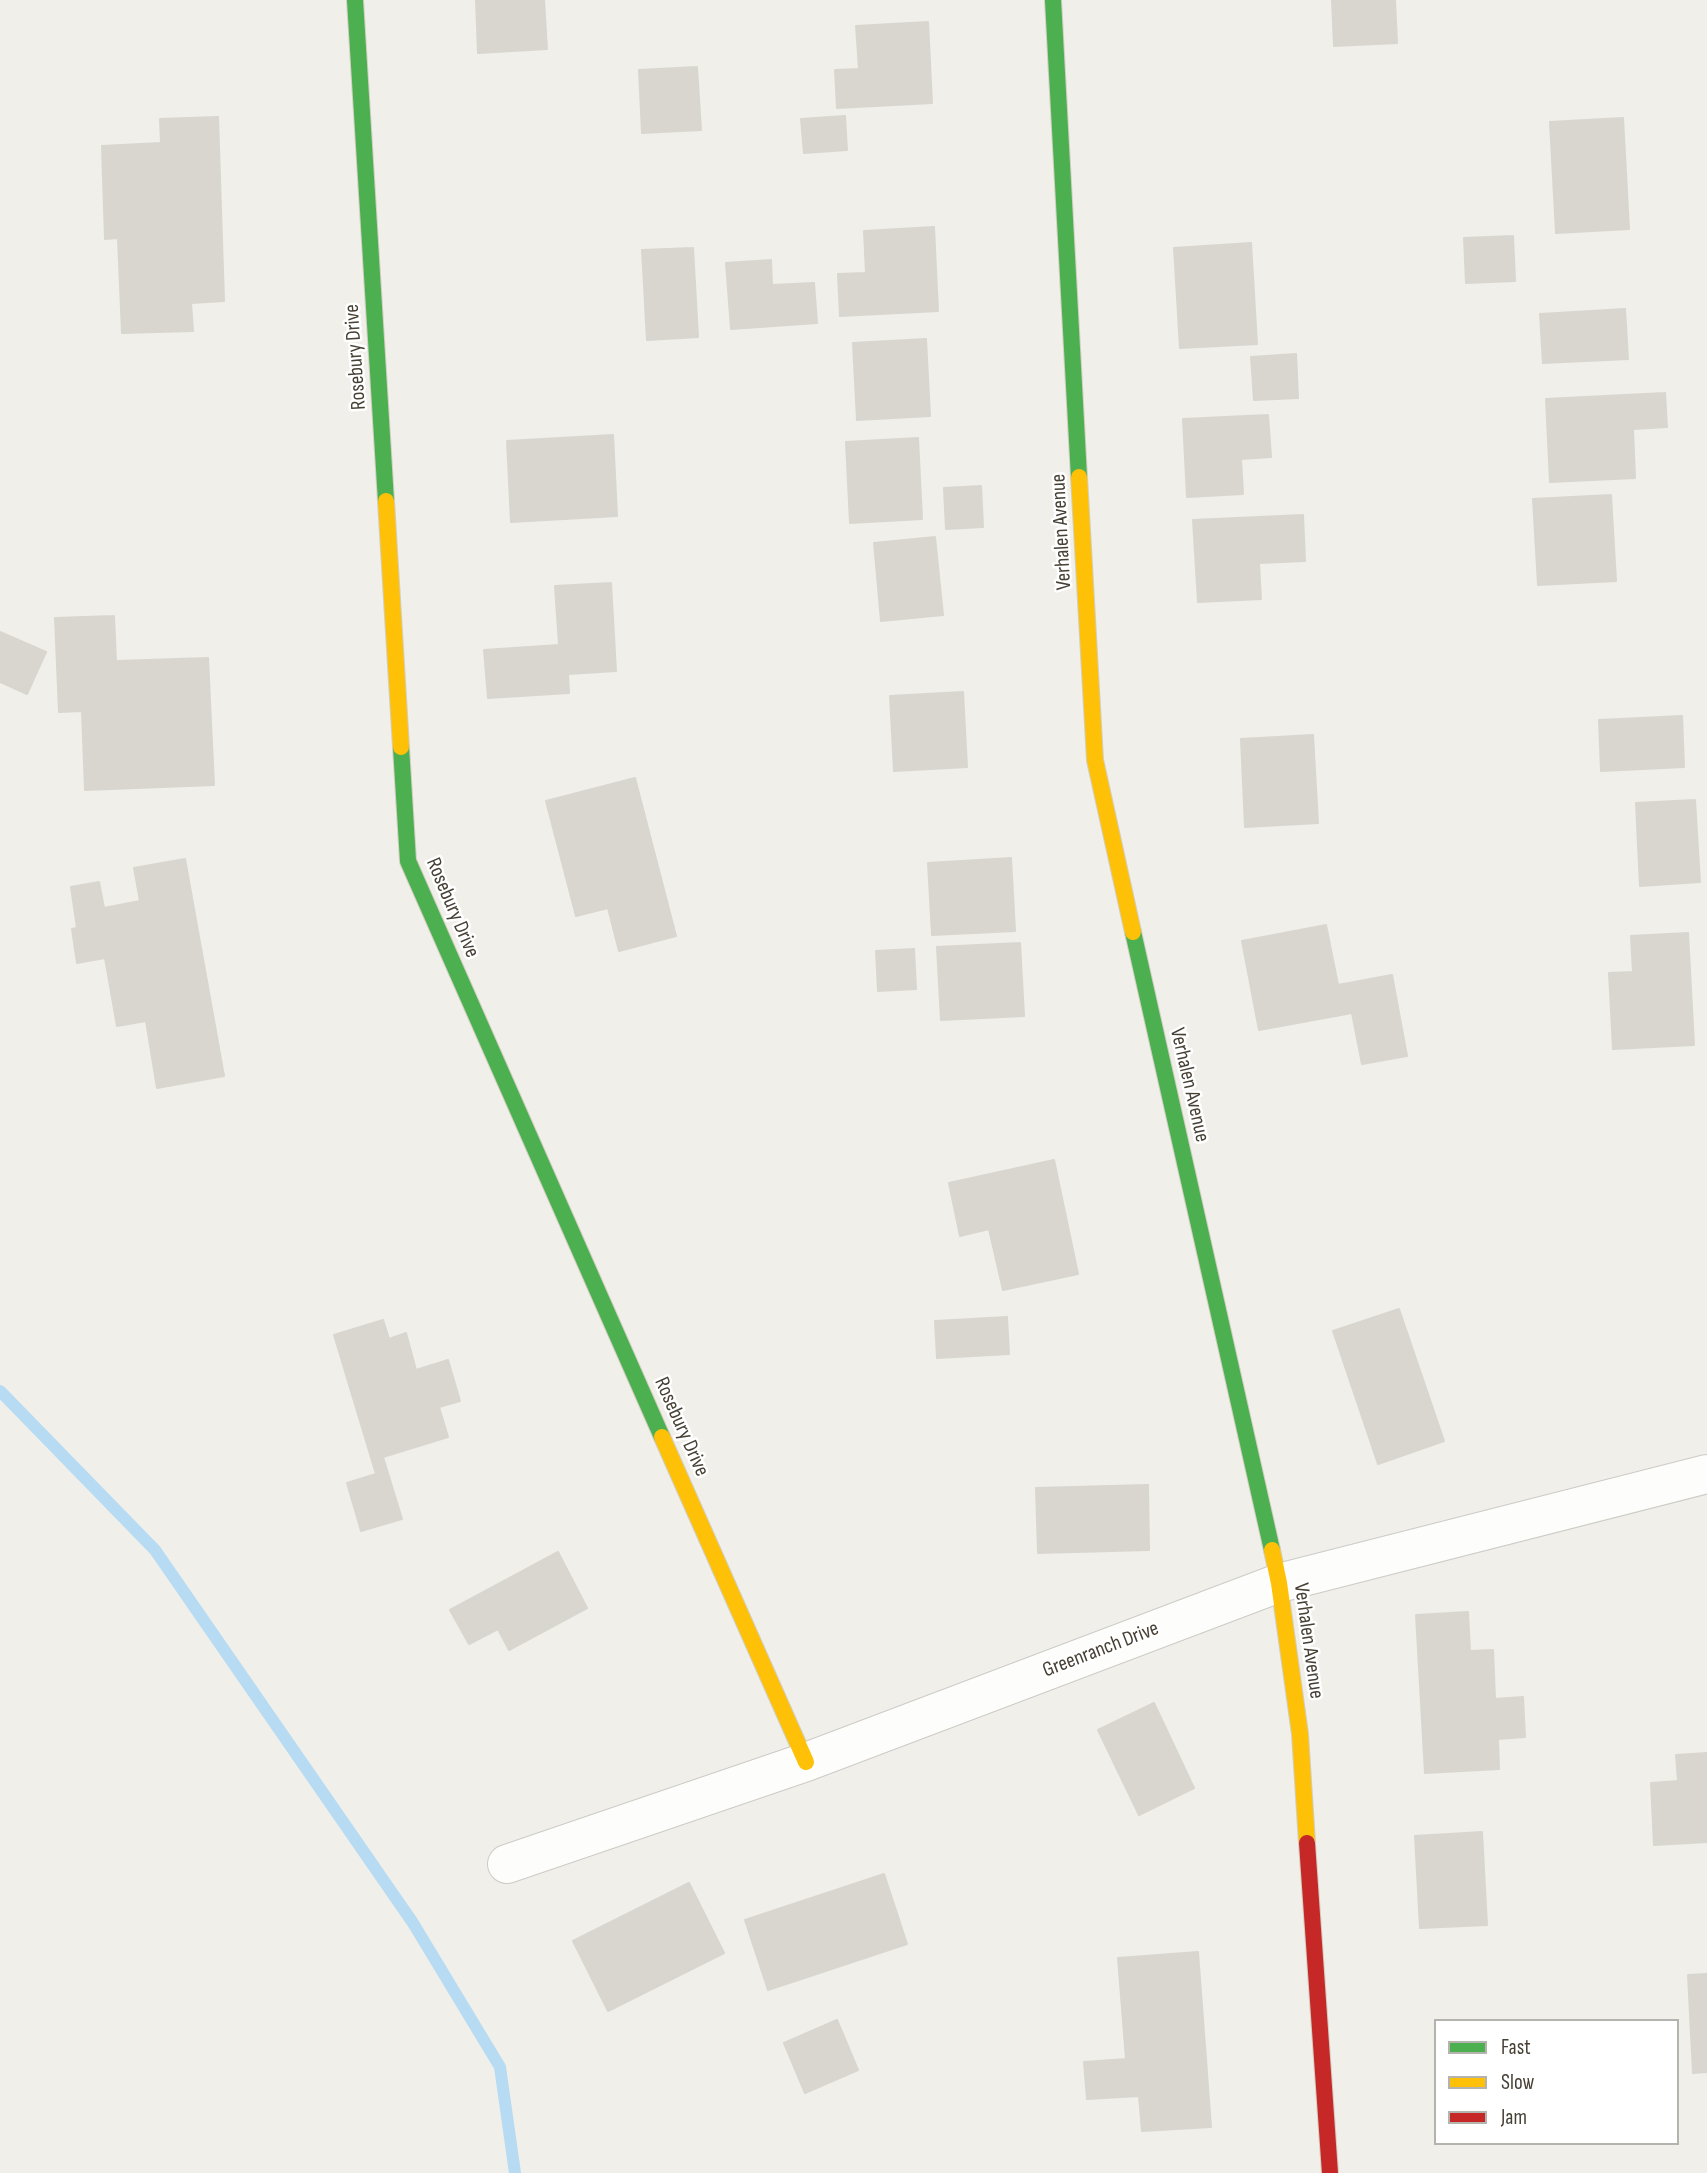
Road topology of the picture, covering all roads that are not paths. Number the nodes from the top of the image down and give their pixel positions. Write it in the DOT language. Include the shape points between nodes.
graph roads {
  1 [pos="355,0"];
  2 [pos="1053,0"];
  3 [pos="1707,1474"];
  4 [pos="1279,1583"];
  5 [pos="806,1762"];
  6 [pos="507,1864"];
  7 [pos="1330,2173"];
  1 -- 5 [label="street, Rosebury Drive" via="408,861"];
  2 -- 4 [label="street, Verhalen Avenue" via="1095,760"];
  3 -- 4 [label="street, Greenranch Drive"];
  4 -- 5 [label="street, Greenranch Drive"];
  4 -- 7 [label="street, Verhalen Avenue" via="1300,1734"];
  5 -- 6 [label="street, Greenranch Drive"];
}
